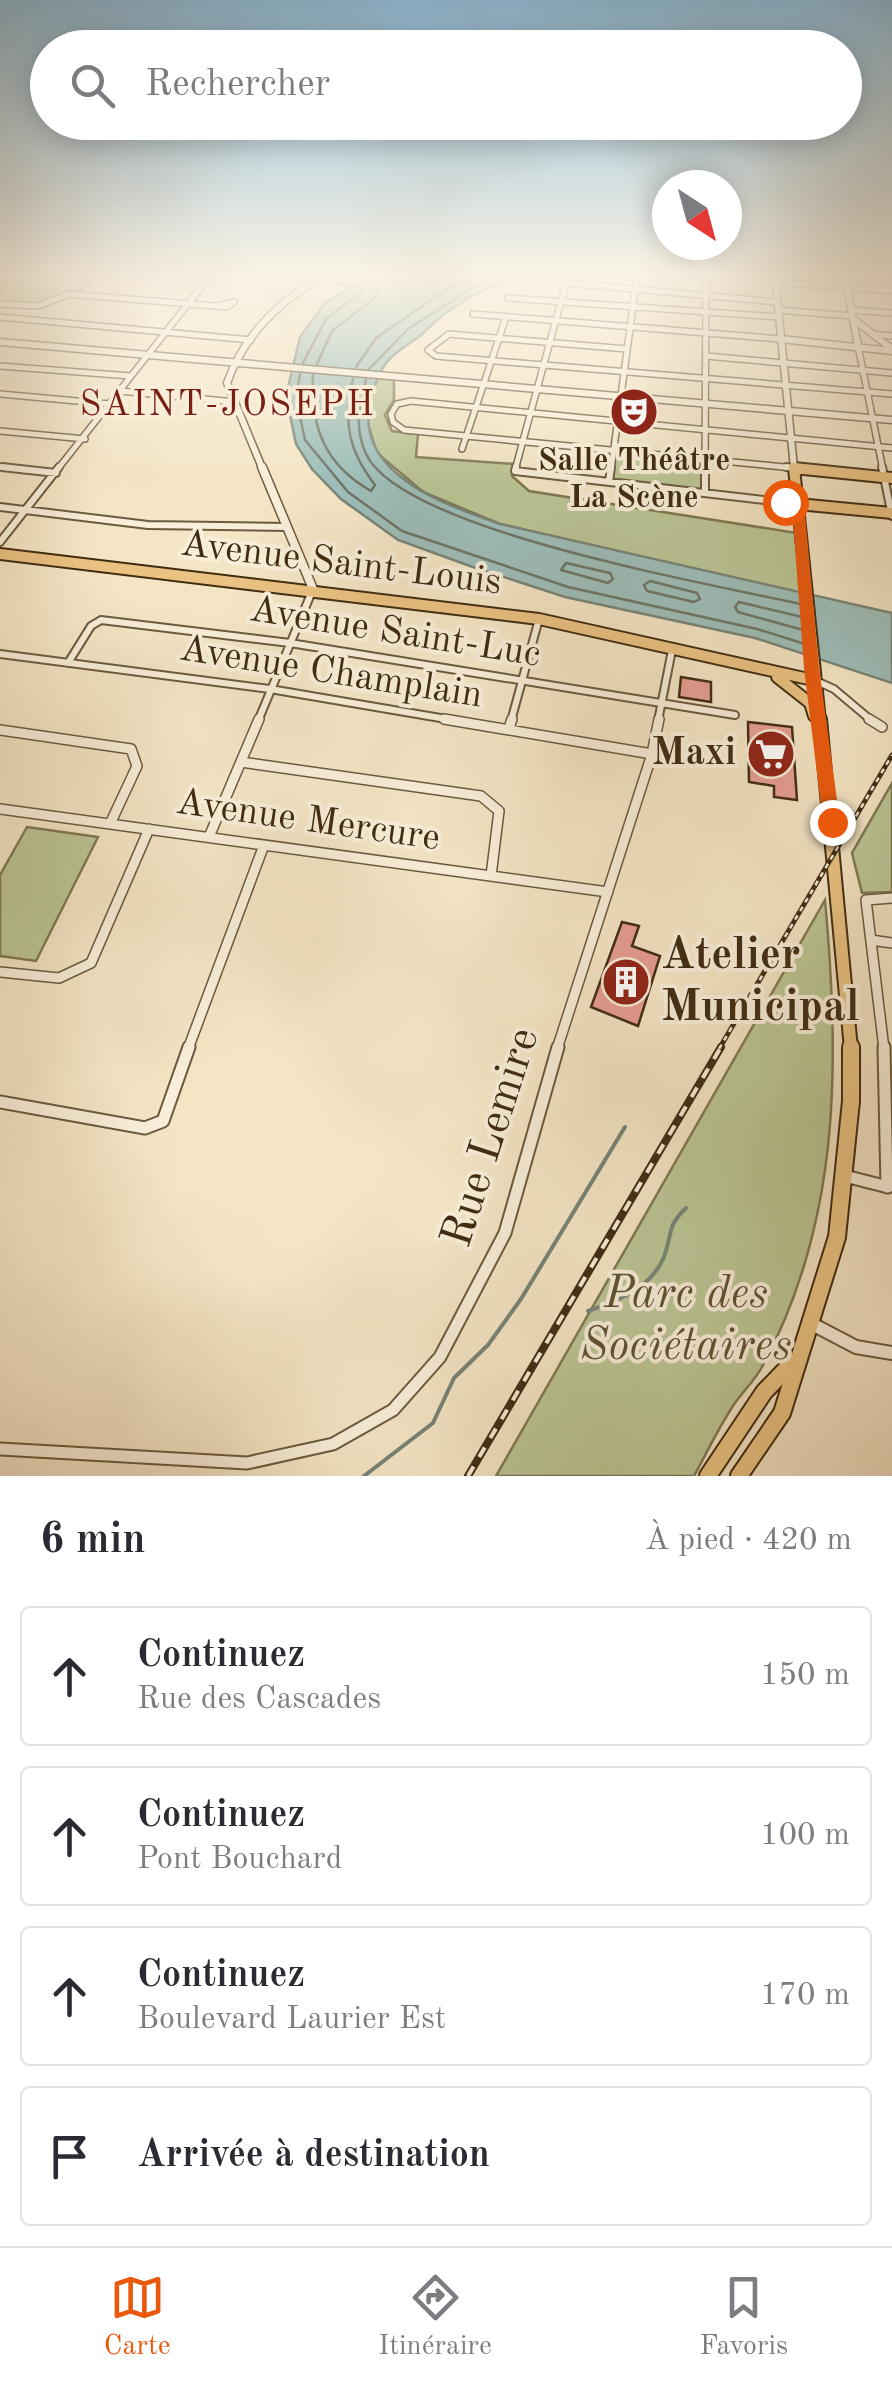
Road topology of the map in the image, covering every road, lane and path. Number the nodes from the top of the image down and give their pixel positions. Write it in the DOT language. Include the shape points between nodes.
graph roads {
  1 [pos="36,345"];
  2 [pos="155,345"];
  3 [pos="248,345"];
  4 [pos="432,345"];
  5 [pos="498,345"];
  6 [pos="550,345"];
  7 [pos="583,345"];
  8 [pos="628,345"];
  9 [pos="706,345"];
  10 [pos="782,345"];
  11 [pos="846,345"];
  12 [pos="858,346"];
  13 [pos="628,349"];
  14 [pos="892,350"];
  15 [pos="148,354"];
  16 [pos="706,356"];
  17 [pos="237,360"];
  18 [pos="493,360"];
  19 [pos="784,363"];
  20 [pos="545,365"];
  21 [pos="0,366"];
  22 [pos="862,370"];
  23 [pos="624,372"];
  24 [pos="892,372"];
  25 [pos="131,376"];
  26 [pos="706,378"];
  27 [pos="486,382"];
  28 [pos="786,385"];
  29 [pos="539,388"];
  30 [pos="120,391"];
  31 [pos="867,392"];
  32 [pos="0,394"];
  33 [pos="892,394"];
  34 [pos="620,395"];
  35 [pos="235,402"];
  36 [pos="706,403"];
  37 [pos="110,404"];
  38 [pos="477,408"];
  39 [pos="788,410"];
  40 [pos="532,413"];
  41 [pos="872,418"];
  42 [pos="892,420"];
  43 [pos="616,422"];
  44 [pos="0,430"];
  45 [pos="706,430"];
  46 [pos="467,436"];
  47 [pos="791,438"];
  48 [pos="86,439"];
  49 [pos="524,442"];
  50 [pos="878,447"];
  51 [pos="892,448"];
  52 [pos="462,449"];
  53 [pos="614,450"];
  54 [pos="706,460"];
  55 [pos="0,468"];
  56 [pos="794,468"];
  57 [pos="56,473"];
  58 [pos="888,477"];
  59 [pos="609,482"];
  60 [pos="705,493"];
  61 [pos="798,504"];
  62 [pos="0,508"];
  63 [pos="26,510"];
  64 [pos="892,514"];
  65 [pos="287,526"];
  66 [pos="0,542"];
  67 [pos="0,554"];
  68 [pos="313,590"];
  69 [pos="539,619"];
  70 [pos="290,643"];
  71 [pos="672,650"];
  72 [pos="0,654"];
  73 [pos="68,663"];
  74 [pos="777,678"];
  75 [pos="522,680"];
  76 [pos="814,684"];
  77 [pos="270,690"];
  78 [pos="663,705"];
  79 [pos="735,716"];
  80 [pos="882,727"];
  81 [pos="509,728"];
  82 [pos="0,730"];
  83 [pos="652,754"];
  84 [pos="826,756"];
  85 [pos="241,762"];
  86 [pos="0,808"];
  87 [pos="110,824"];
  88 [pos="150,829"];
  89 [pos="209,837"];
  90 [pos="264,845"];
  91 [pos="491,876"];
  92 [pos="608,892"];
  93 [pos="892,898"];
  94 [pos="871,940"];
  95 [pos="892,942"];
  96 [pos="0,972"];
  97 [pos="0,1102"];
  98 [pos="845,1176"];
  99 [pos="890,1187"];
  100 [pos="812,1324"];
  101 [pos="892,1353"];
  102 [pos="797,1358"];
  103 [pos="0,1448"];
  104 [pos="708,1476"];
  105 [pos="739,1476"];
  1 -- 15 [label="street"];
  2 -- 15 [label="street"];
  3 -- 17 [label="street"];
  4 -- 18 [label="street" via="436,356"];
  5 -- 18 [label="street"];
  6 -- 20 [label="street"];
  7 -- 13 [label="street"];
  8 -- 13 [label="street"];
  9 -- 16 [label="street"];
  10 -- 19 [label="street"];
  11 -- 12 [label="street"];
  12 -- 14 [label="street"];
  12 -- 22 [label="street"];
  13 -- 23 [label="street"];
  15 -- 17 [label="street"];
  15 -- 25 [label="street"];
  16 -- 19 [label="street"];
  16 -- 26 [label="street"];
  17 -- 27 [label="street"];
  17 -- 35 [label="street" via="227,383"];
  18 -- 20 [label="street"];
  18 -- 27 [label="street"];
  19 -- 22 [label="street"];
  19 -- 28 [label="street"];
  20 -- 23 [label="street"];
  20 -- 29 [label="street"];
  21 -- 25 [label="street"];
  22 -- 24 [label="street"];
  22 -- 31 [label="street"];
  23 -- 26 [label="street"];
  23 -- 34 [label="street"];
  25 -- 30 [label="street"];
  26 -- 28 [label="street"];
  26 -- 36 [label="street"];
  27 -- 29 [label="street"];
  27 -- 38 [label="street"];
  28 -- 31 [label="street"];
  28 -- 39 [label="street"];
  29 -- 34 [label="street"];
  29 -- 40 [label="street"];
  30 -- 35 [label="street"];
  30 -- 37 [label="street"];
  31 -- 33 [label="street"];
  31 -- 41 [label="street"];
  32 -- 37 [label="street"];
  34 -- 36 [label="street"];
  34 -- 43 [label="street"];
  35 -- 65 [label="street"];
  36 -- 39 [label="street"];
  36 -- 45 [label="street"];
  37 -- 48 [label="street"];
  38 -- 40 [label="street"];
  38 -- 46 [label="street"];
  38 -- 46 [label="street" via="411,401 393,407 398,427"];
  39 -- 41 [label="street"];
  39 -- 47 [label="street"];
  40 -- 43 [label="street"];
  40 -- 49 [label="street"];
  41 -- 42 [label="street"];
  41 -- 50 [label="street"];
  43 -- 45 [label="street"];
  43 -- 53 [label="street"];
  44 -- 48 [label="street"];
  45 -- 47 [label="street"];
  45 -- 54 [label="street"];
  46 -- 49 [label="street"];
  46 -- 52 [label="street"];
  47 -- 50 [label="street"];
  47 -- 56 [label="street"];
  48 -- 57 [label="street"];
  49 -- 53 [label="street"];
  49 -- 59 [label="street" via="515,471"];
  50 -- 51 [label="street"];
  50 -- 58 [label="street"];
  53 -- 54 [label="street"];
  53 -- 59 [label="street"];
  54 -- 56 [label="street"];
  54 -- 60 [label="street"];
  55 -- 57 [label="street"];
  56 -- 58 [label="main road"];
  56 -- 61 [label="main road"];
  57 -- 63 [label="street"];
  58 -- 64 [label="street"];
  59 -- 60 [label="street"];
  60 -- 61 [label="street"];
  61 -- 64 [label="main road"];
  61 -- 76 [label="main road"];
  62 -- 63 [label="street"];
  63 -- 65 [label="street" via="148,525"];
  63 -- 66 [label="street"];
  65 -- 68 [label="street"];
  67 -- 68 [label="main road, Avenue Saint-Louis"];
  68 -- 69 [label="main road, Avenue Saint-Louis"];
  68 -- 70 [label="street"];
  69 -- 71 [label="main road, Avenue Saint-Louis"];
  69 -- 75 [label="street"];
  70 -- 73 [label="street, Avenue Saint-Luc" via="101,620"];
  70 -- 75 [label="street, Avenue Saint-Luc"];
  70 -- 77 [label="street"];
  71 -- 74 [label="main road, Avenue Saint-Louis"];
  71 -- 76 [label="main road, Avenue Saint-Louis"];
  71 -- 78 [label="street, Rue Lemire"];
  72 -- 73 [label="street, Avenue Champlain"];
  73 -- 77 [label="street, Avenue Champlain"];
  74 -- 76 [label="main road, Avenue Saint-Louis"];
  74 -- 84 [label="main road" via="810,703"];
  75 -- 78 [label="street, Avenue Saint-Luc"];
  75 -- 81 [label="street"];
  76 -- 80 [label="street, Avenue Saint-Louis" via="841,691 859,715"];
  76 -- 84 [label="main road"];
  77 -- 81 [label="street, Avenue Champlain"];
  77 -- 85 [label="street"];
  78 -- 79 [label="street, Avenue Saint-Luc"];
  78 -- 83 [label="street, Rue Lemire"];
  81 -- 83 [label="street, Avenue Champlain"];
  82 -- 87 [label="street" via="131,748 137,766"];
  83 -- 92 [label="street, Rue Lemire"];
  84 -- 98 [label="main road" via="851,1028"];
  85 -- 89 [label="street"];
  85 -- 91 [label="street" via="482,796 499,811"];
  86 -- 87 [label="street, Avenue Mercure"];
  87 -- 88 [label="street, Avenue Mercure"];
  88 -- 89 [label="street, Avenue Mercure"];
  88 -- 96 [label="street" via="91,962 76,976 56,981"];
  89 -- 90 [label="street, Avenue Mercure"];
  90 -- 91 [label="street, Avenue Mercure"];
  90 -- 97 [label="street" via="164,1121 145,1128"];
  91 -- 92 [label="street, Avenue Mercure"];
  92 -- 103 [label="street, Rue Lemire" via="505,1234 440,1357 393,1410 333,1444 247,1463"];
  93 -- 94 [label="street" via="866,900"];
  94 -- 95 [label="street"];
  94 -- 99 [label="street" via="884,1036"];
  98 -- 99 [label="street"];
  98 -- 100 [label="main road" via="838,1238"];
  100 -- 101 [label="street" via="856,1346"];
  100 -- 102 [label="main road"];
  102 -- 104 [label="main road" via="764,1392"];
  102 -- 105 [label="main road" via="782,1412"];
}
